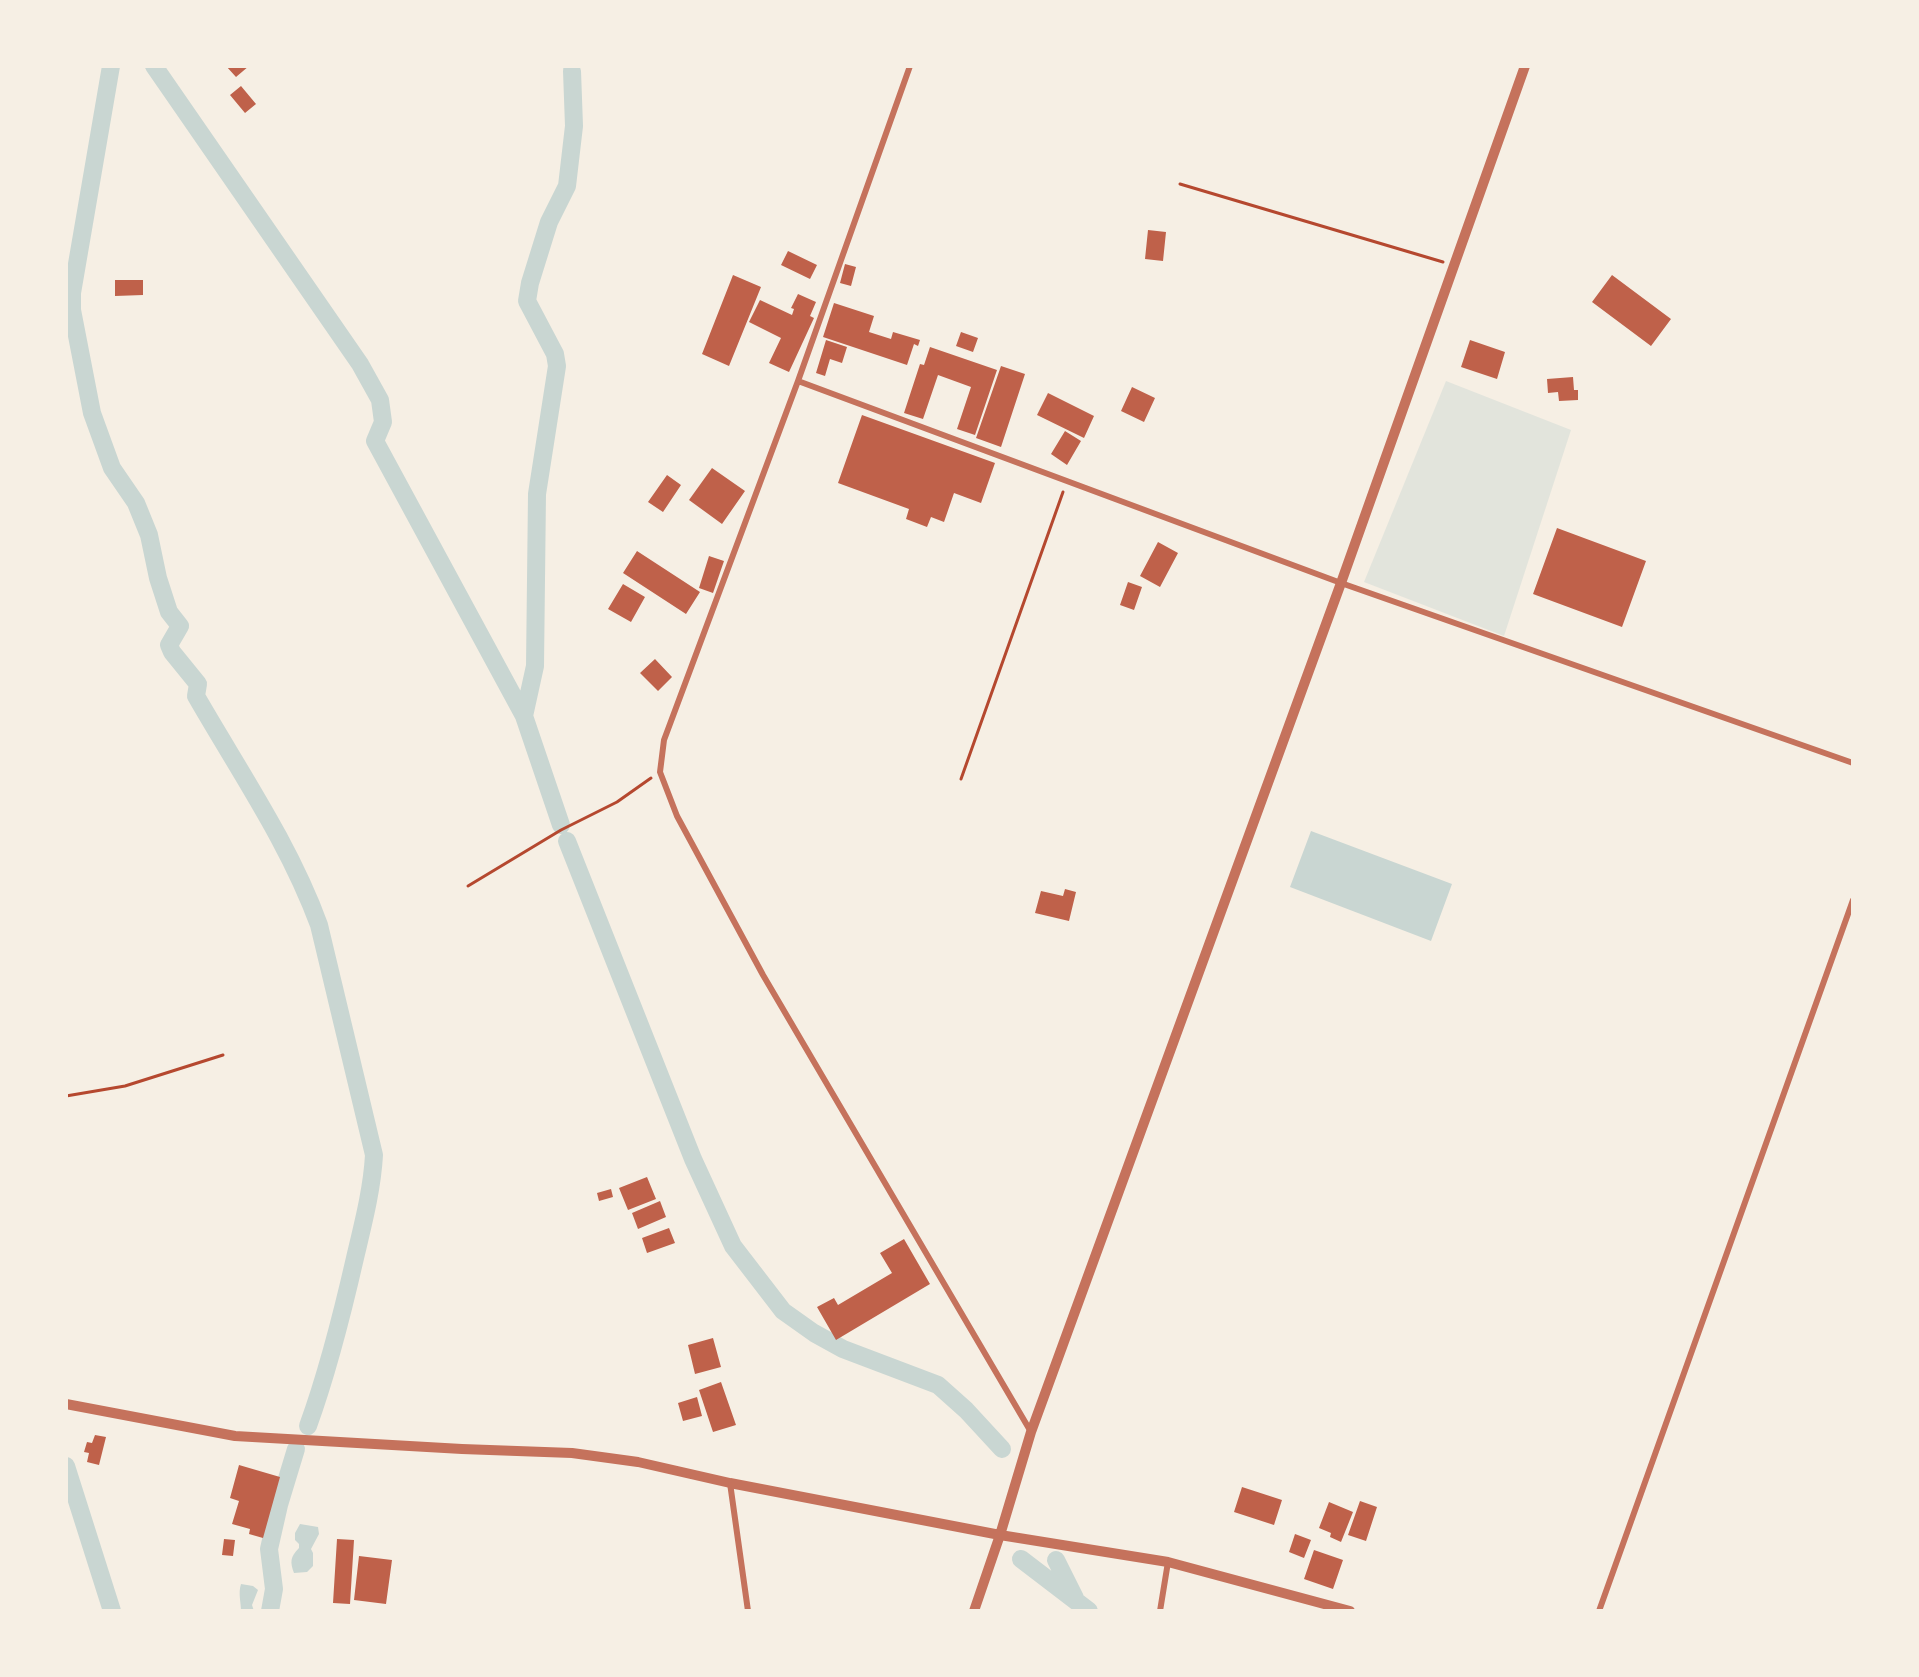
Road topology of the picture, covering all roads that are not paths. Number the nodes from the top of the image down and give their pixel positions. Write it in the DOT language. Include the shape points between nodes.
graph roads {
  1 [pos="910,66"];
  2 [pos="1525,66"];
  3 [pos="798,381"];
  4 [pos="1341,583"];
  5 [pos="1853,763"];
  6 [pos="1853,900"];
  7 [pos="66,1404"];
  8 [pos="1031,1432"];
  9 [pos="730,1483"];
  10 [pos="1000,1535"];
  11 [pos="1168,1562"];
  12 [pos="748,1611"];
  13 [pos="974,1611"];
  14 [pos="1161,1611"];
  15 [pos="1350,1611"];
  16 [pos="1599,1611"];
  1 -- 3 [label="street"];
  2 -- 4 [label="street"];
  3 -- 4 [label="street"];
  3 -- 8 [label="street" via="663,740 660,772 677,816 763,975"];
  4 -- 5 [label="street"];
  4 -- 8 [label="street"];
  6 -- 16 [label="street"];
  7 -- 9 [label="street" via="235,1436 572,1453 638,1462"];
  8 -- 10 [label="street"];
  9 -- 10 [label="street"];
  9 -- 12 [label="street"];
  10 -- 11 [label="street"];
  10 -- 13 [label="street"];
  11 -- 14 [label="street"];
  11 -- 15 [label="street"];
}
